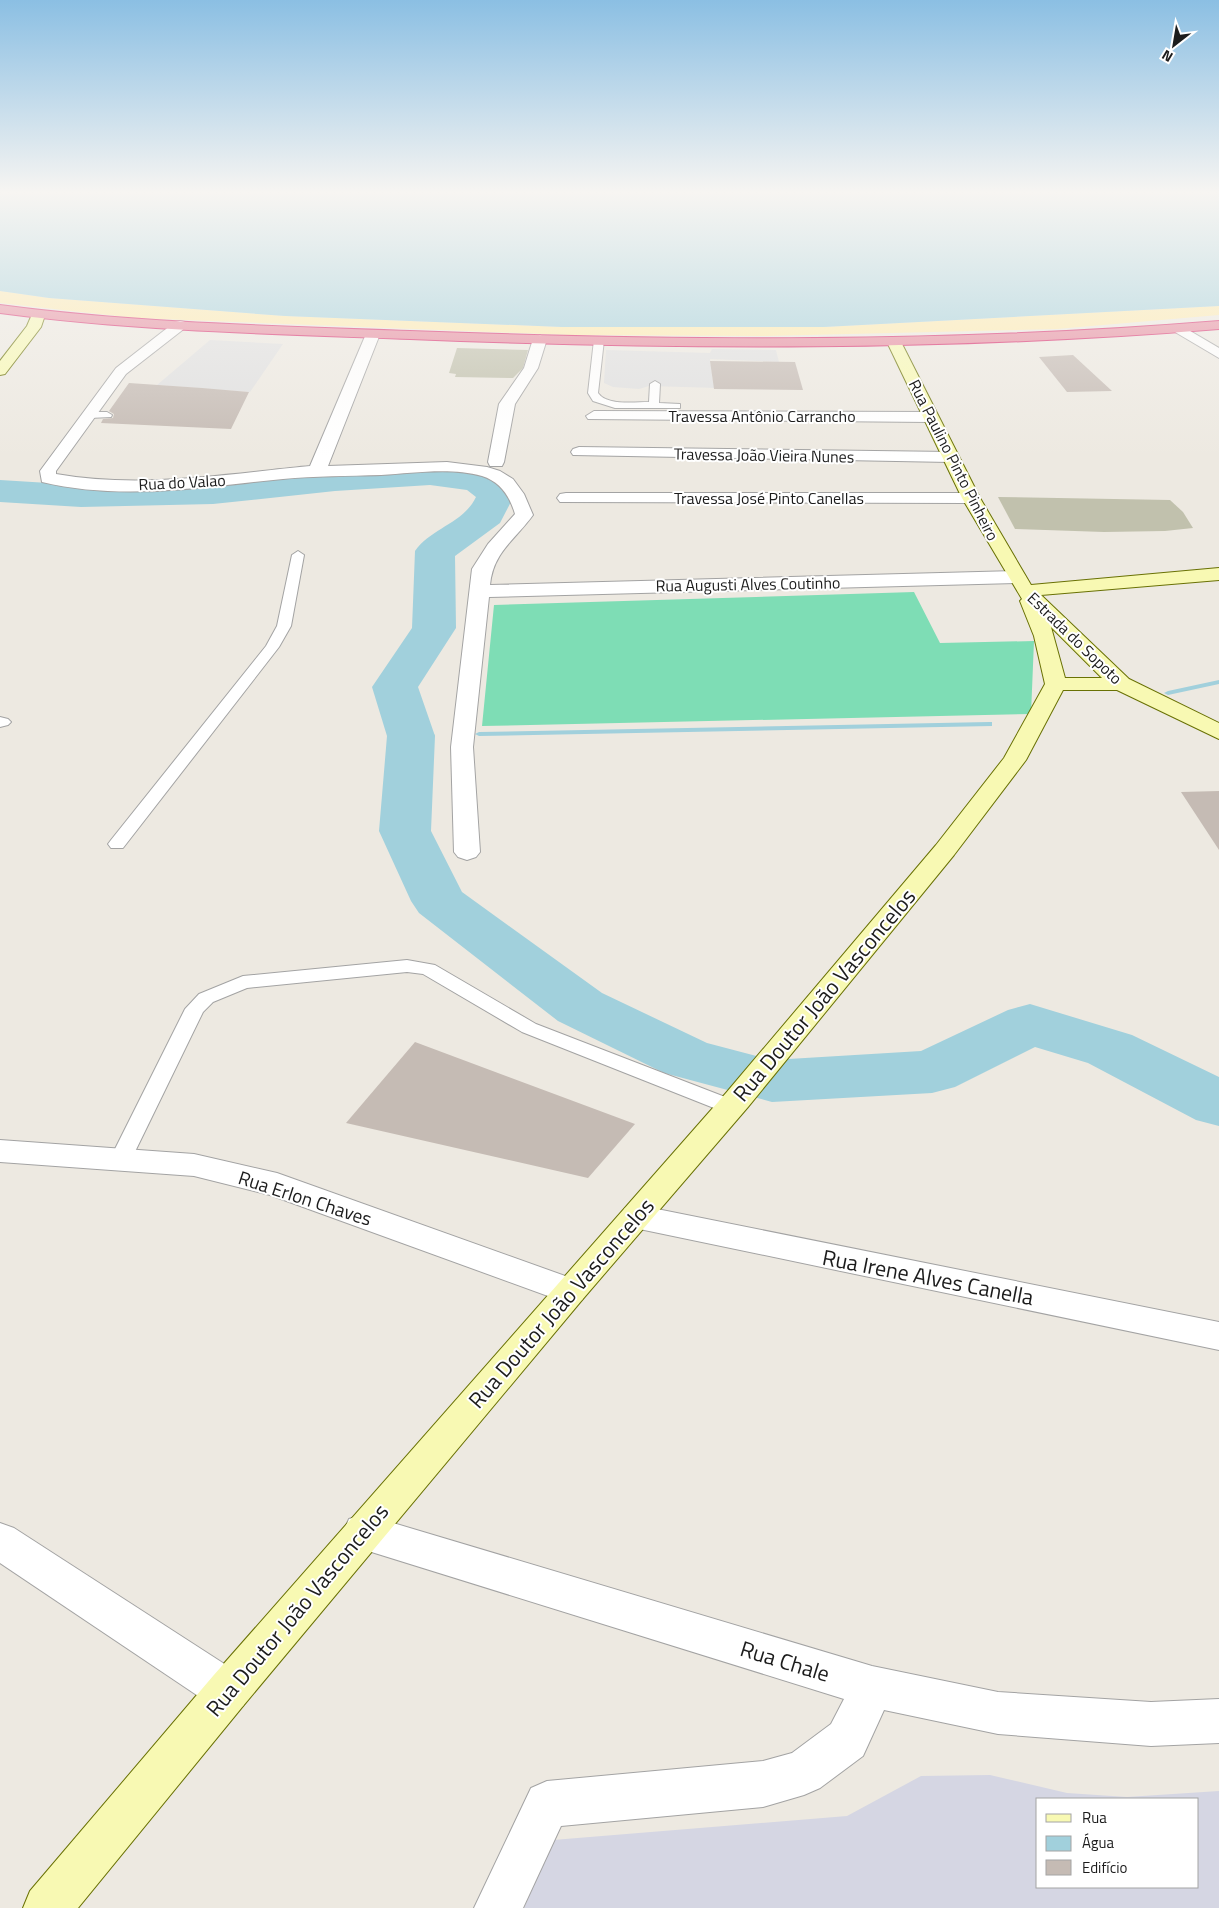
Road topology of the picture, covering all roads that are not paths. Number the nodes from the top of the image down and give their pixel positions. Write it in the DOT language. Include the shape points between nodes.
graph roads {
  1 [pos="0,309"];
  2 [pos="36,321"];
  3 [pos="180,325"];
  4 [pos="1219,325"];
  5 [pos="1180,329"];
  6 [pos="373,334"];
  7 [pos="540,339"];
  8 [pos="599,340"];
  9 [pos="894,342"];
  10 [pos="1219,354"];
  11 [pos="0,371"];
  12 [pos="655,384"];
  13 [pos="654,406"];
  14 [pos="676,406"];
  15 [pos="89,415"];
  16 [pos="107,415"];
  17 [pos="594,416"];
  18 [pos="930,417"];
  19 [pos="579,452"];
  20 [pos="950,457"];
  21 [pos="496,462"];
  22 [pos="317,471"];
  23 [pos="566,498"];
  24 [pos="971,498"];
  25 [pos="298,555"];
  26 [pos="1219,574"];
  27 [pos="1021,584"];
  28 [pos="480,591"];
  29 [pos="1044,636"];
  30 [pos="1074,638"];
  31 [pos="1056,684"];
  32 [pos="1121,684"];
  33 [pos="1219,732"];
  34 [pos="117,844"];
  35 [pos="468,852"];
  36 [pos="743,1093"];
  37 [pos="0,1151"];
  38 [pos="121,1159"];
  39 [pos="637,1218"];
  40 [pos="570,1291"];
  41 [pos="1219,1336"];
  42 [pos="363,1532"];
  43 [pos="0,1541"];
  44 [pos="872,1687"];
  45 [pos="228,1691"];
  46 [pos="1219,1721"];
  47 [pos="47,1908"];
  48 [pos="498,1908"];
  1 -- 2 [label="highway"];
  2 -- 3 [label="highway" via="61,317"];
  2 -- 11 [label="street"];
  3 -- 6 [label="highway"];
  3 -- 15 [label="street" via="132,361"];
  4 -- 5 [label="highway"];
  5 -- 9 [label="highway" via="1065,337"];
  5 -- 10 [label="street"];
  6 -- 7 [label="highway"];
  6 -- 22 [label="street"];
  7 -- 8 [label="highway"];
  7 -- 21 [label="street" via="531,368 507,404"];
  8 -- 9 [label="highway"];
  8 -- 13 [label="lane" via="593,393 597,399 615,404"];
  9 -- 18 [label="street, Rua Paulino Pinto Pinheiro"];
  12 -- 13 [label="lane"];
  13 -- 14 [label="lane"];
  15 -- 16 [label="lane"];
  15 -- 22 [label="street, Rua do Valao" via="48,471 48,478 85,483 177,484"];
  17 -- 18 [label="street, Travessa Antônio Carrancho"];
  18 -- 20 [label="street, Rua Paulino Pinto Pinheiro"];
  19 -- 20 [label="street, Travessa João Vieira Nunes"];
  20 -- 24 [label="street, Rua Paulino Pinto Pinheiro"];
  22 -- 28 [label="street, Rua do Valao" via="472,470 500,478 512,488 524,515 489,556 482,569"];
  23 -- 24 [label="street, Travessa José Pinto Canellas"];
  24 -- 27 [label="street, Rua Paulino Pinto Pinheiro"];
  25 -- 34 [label="lane" via="284,626 272,647"];
  26 -- 27 [label="street"];
  27 -- 28 [label="street, Rua Augusti Alves Coutinho"];
  27 -- 29 [label="street"];
  27 -- 30 [label="street, Estrada do Sopoto"];
  28 -- 35 [label="street" via="462,747"];
  29 -- 30 [label="street" via="1060,632"];
  29 -- 31 [label="street"];
  30 -- 32 [label="street, Estrada do Sopoto"];
  31 -- 32 [label="street"];
  31 -- 36 [label="street, Rua Doutor João Vasconcelos" via="1014,760"];
  32 -- 33 [label="street, Estrada do Sopoto"];
  36 -- 38 [label="lane" via="529,1028 428,969 407,966 243,982 206,998 196,1009"];
  36 -- 39 [label="street, Rua Doutor João Vasconcelos"];
  37 -- 38 [label="street, Rua Erlon Chaves"];
  38 -- 40 [label="street, Rua Erlon Chaves" via="194,1165 277,1185"];
  39 -- 40 [label="street, Rua Doutor João Vasconcelos"];
  39 -- 41 [label="street, Rua Irene Alves Canella"];
  40 -- 42 [label="street, Rua Doutor João Vasconcelos"];
  42 -- 44 [label="street, Rua Chale"];
  42 -- 45 [label="street, Rua Doutor João Vasconcelos"];
  43 -- 45 [label="street"];
  44 -- 46 [label="street, Rua Chale" via="998,1713 1151,1724"];
  44 -- 48 [label="street" via="847,1740 804,1772 763,1784 547,1804"];
  45 -- 47 [label="street, Rua Doutor João Vasconcelos"];
}
